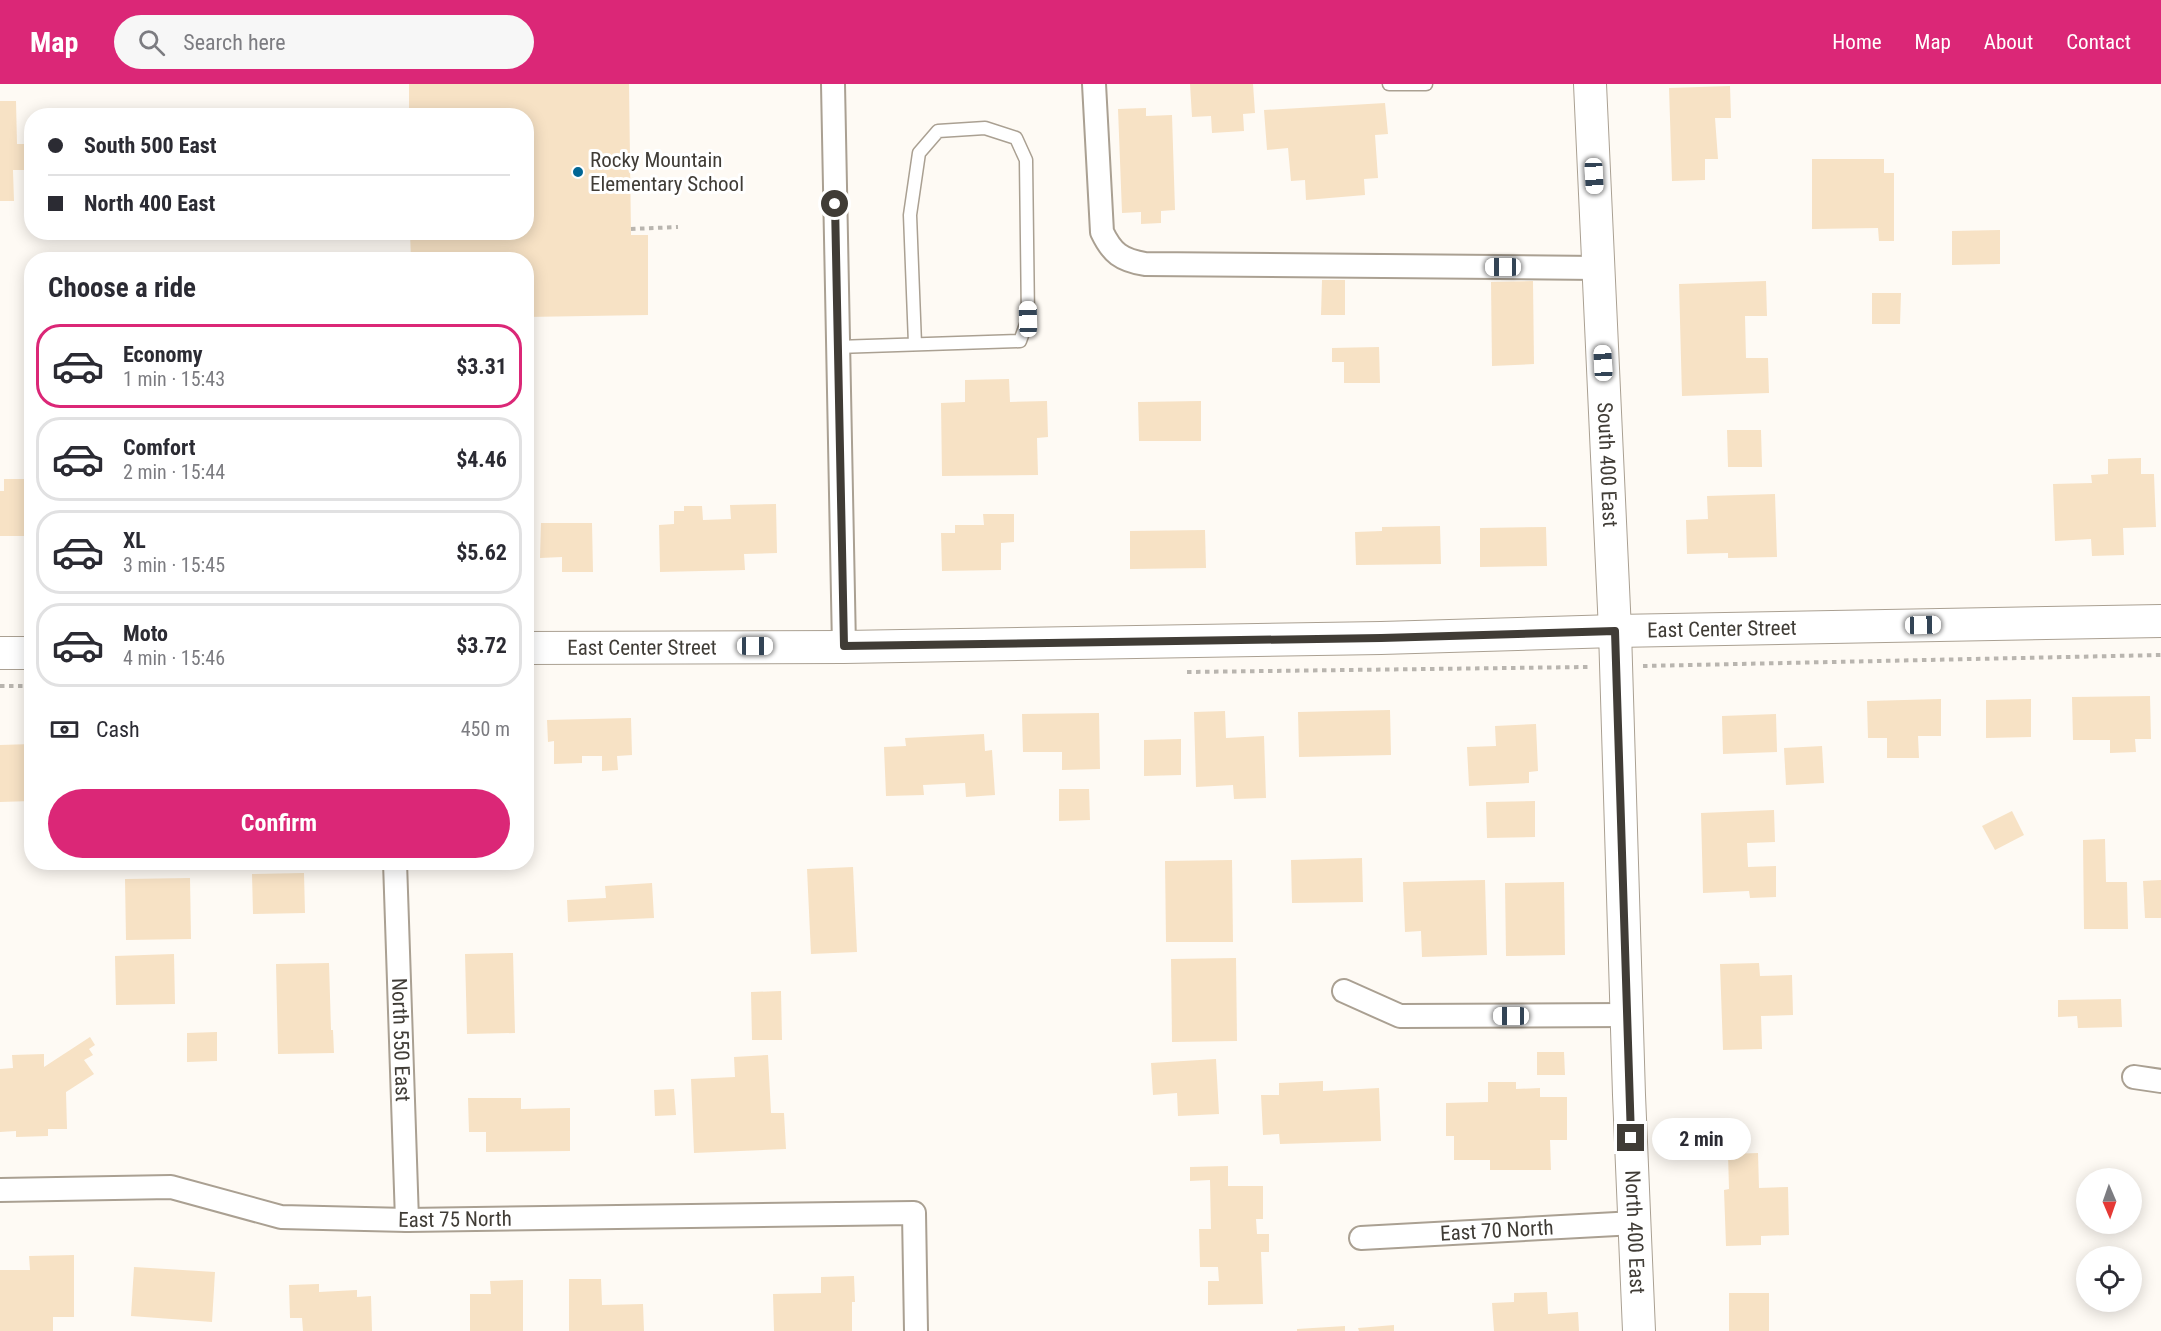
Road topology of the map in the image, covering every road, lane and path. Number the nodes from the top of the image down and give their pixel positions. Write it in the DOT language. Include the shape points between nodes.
graph roads {
  1 [pos="833,84"];
  2 [pos="1094,84"];
  3 [pos="1389,84"];
  4 [pos="1426,84"];
  5 [pos="1590,84"];
  6 [pos="678,227"];
  7 [pos="631,228"];
  8 [pos="1598,268"];
  9 [pos="915,344"];
  10 [pos="837,347"];
  11 [pos="2161,621"];
  12 [pos="1615,631"];
  13 [pos="844,646"];
  14 [pos="534,648"];
  15 [pos="0,653"];
  16 [pos="24,653"];
  17 [pos="0,686"];
  18 [pos="24,686"];
  19 [pos="394,870"];
  20 [pos="1344,991"];
  21 [pos="1627,1015"];
  22 [pos="2134,1077"];
  23 [pos="2161,1081"];
  24 [pos="0,1190"];
  25 [pos="406,1220"];
  26 [pos="1635,1223"];
  27 [pos="1361,1238"];
  28 [pos="916,1331"];
  29 [pos="1639,1331"];
  1 -- 10 [label="street"];
  2 -- 8 [label="street" via="1102,232 1108,245 1129,261"];
  3 -- 4 [label="lane"];
  5 -- 8 [label="street, South 400 East"];
  6 -- 7 [label="path"];
  8 -- 12 [label="street, South 400 East"];
  9 -- 9 [label="lane" via="910,215 919,153 938,131 985,128 1016,138 1026,160 1028,319 1020,341"];
  9 -- 10 [label="lane"];
  10 -- 13 [label="street"];
  11 -- 12 [label="street, East Center Street"];
  12 -- 13 [label="street, East Center Street"];
  12 -- 21 [label="street, North 400 East"];
  13 -- 14 [label="street, East Center Street"];
  15 -- 16 [label="street"];
  17 -- 18 [label="path"];
  19 -- 25 [label="street, North 550 East"];
  20 -- 21 [label="street" via="1400,1016"];
  21 -- 26 [label="street, North 400 East"];
  22 -- 23 [label="street"];
  24 -- 25 [label="street, East 75 North" via="171,1186 281,1217"];
  25 -- 28 [label="street, East 75 North" via="914,1213"];
  26 -- 27 [label="street, East 70 North"];
  26 -- 29 [label="street, North 400 East"];
}
